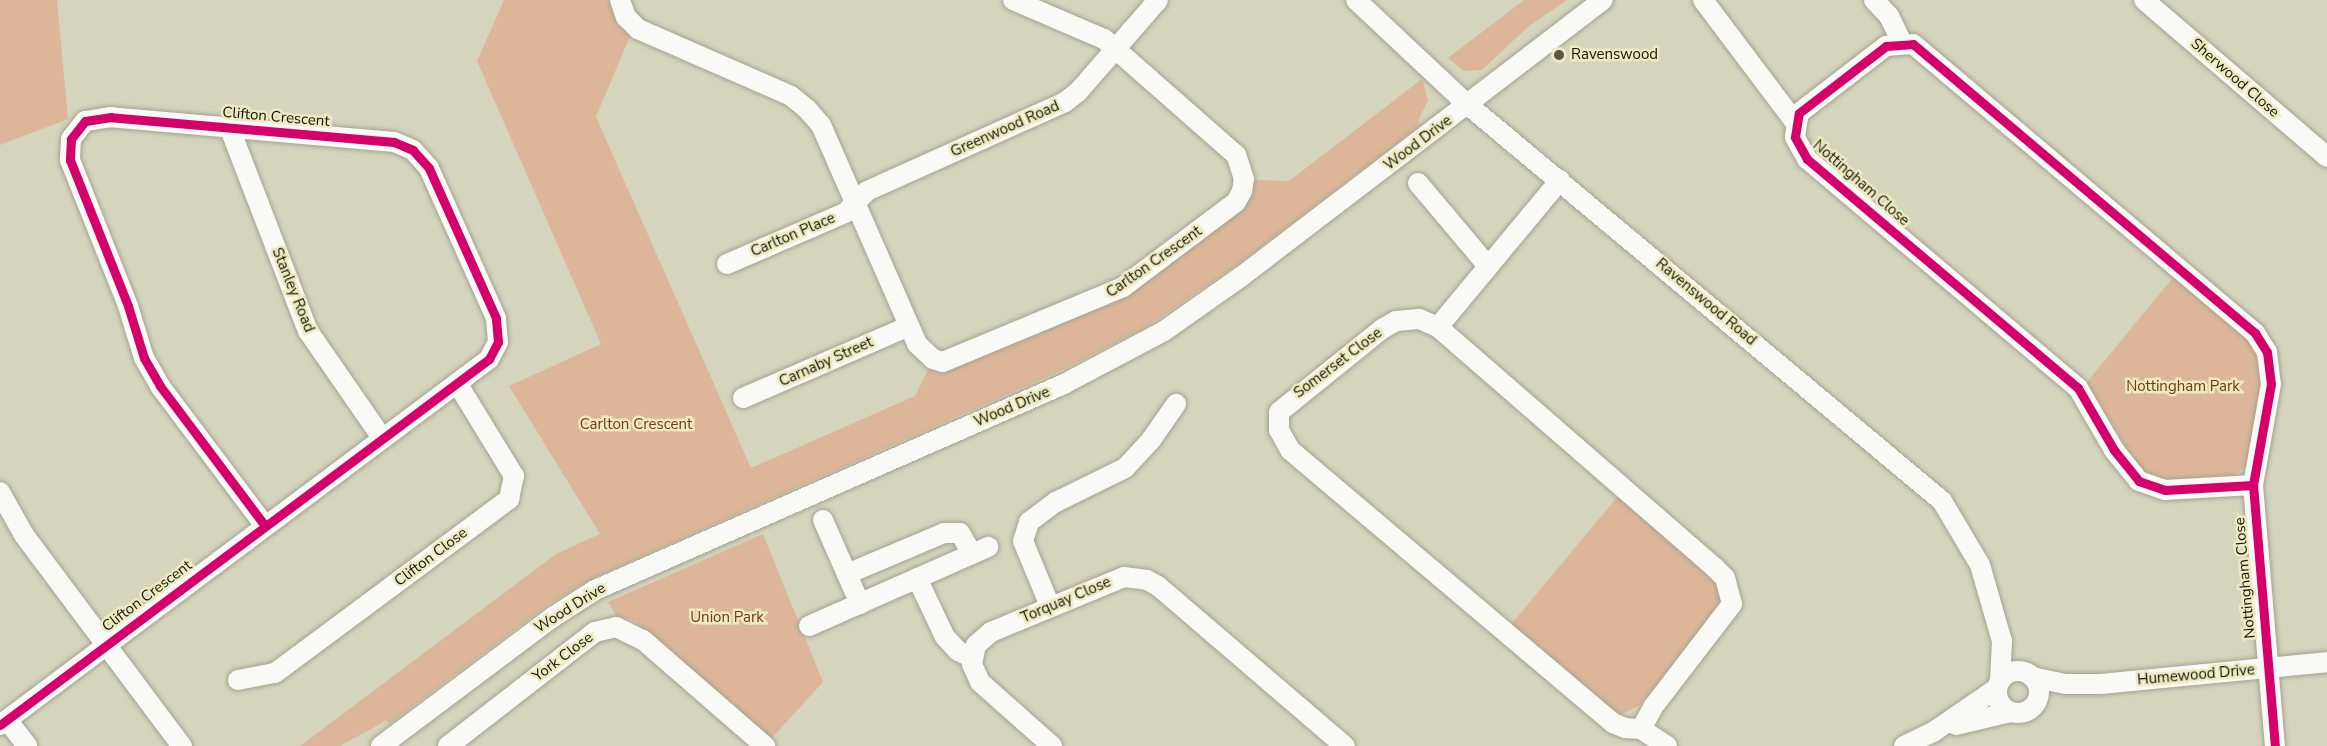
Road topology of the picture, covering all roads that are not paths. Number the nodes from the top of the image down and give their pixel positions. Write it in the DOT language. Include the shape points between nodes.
graph roads {
  1 [pos="620,0"];
  2 [pos="1013,0"];
  3 [pos="1158,0"];
  4 [pos="1603,0"];
  5 [pos="1702,0"];
  6 [pos="1874,0"];
  7 [pos="2144,0"];
  8 [pos="1361,2"];
  9 [pos="1902,42"];
  10 [pos="1115,51"];
  11 [pos="1468,105"];
  12 [pos="1795,122"];
  13 [pos="230,129"];
  14 [pos="2327,157"];
  15 [pos="1560,180"];
  16 [pos="1418,183"];
  17 [pos="855,202"];
  18 [pos="727,264"];
  19 [pos="1488,266"];
  20 [pos="909,326"];
  21 [pos="1438,327"];
  22 [pos="457,383"];
  23 [pos="743,398"];
  24 [pos="1176,404"];
  25 [pos="382,438"];
  26 [pos="2253,485"];
  27 [pos="0,492"];
  28 [pos="824,520"];
  29 [pos="264,526"];
  30 [pos="847,574"];
  31 [pos="917,578"];
  32 [pos="860,604"];
  33 [pos="1050,606"];
  34 [pos="809,626"];
  35 [pos="2001,641"];
  36 [pos="106,646"];
  37 [pos="971,657"];
  38 [pos="2327,662"];
  39 [pos="2268,668"];
  40 [pos="2026,674"];
  41 [pos="238,680"];
  42 [pos="1999,684"];
  43 [pos="2100,684"];
  44 [pos="2036,704"];
  45 [pos="2010,712"];
  46 [pos="4,722"];
  47 [pos="1641,729"];
  48 [pos="1933,732"];
  49 [pos="753,742"];
  50 [pos="27,746"];
  51 [pos="182,746"];
  52 [pos="381,746"];
  53 [pos="448,746"];
  54 [pos="1052,746"];
  55 [pos="1345,746"];
  56 [pos="1668,746"];
  57 [pos="1904,746"];
  58 [pos="2275,746"];
  1 -- 17 [label="street, Carlton Crescent" via="626,17 638,29 800,102 821,125"];
  2 -- 10 [label="street, Carlton Crescent" via="1104,39"];
  3 -- 10 [label="street, Greenwood Road"];
  4 -- 11 [label="street, Wood Drive"];
  5 -- 12 [label="street"];
  6 -- 9 [label="street" via="1889,16"];
  7 -- 14 [label="street, Sherwood Close"];
  8 -- 11 [label="street, Ravenswood Road"];
  9 -- 12 [label="street" via="1886,46 1814,99"];
  9 -- 26 [label="street, Nottingham Close" via="1924,50 2255,333 2267,352 2271,384"];
  10 -- 17 [label="street, Greenwood Road" via="1065,102 867,191"];
  10 -- 20 [label="street, Carlton Crescent" via="1236,155 1244,179 1236,202 1123,287 957,359 933,359 917,344"];
  11 -- 15 [label="street, Ravenswood Road"];
  11 -- 52 [label="street, Wood Drive" via="1227,288 1164,331 1064,384 594,590 553,616"];
  12 -- 26 [label="street, Nottingham Close" via="1798,146 1807,159 2078,388 2114,450 2139,481 2165,490"];
  13 -- 22 [label="street, Clifton Crescent" via="394,142 422,158 500,330 496,352"];
  13 -- 25 [label="street, Stanley Road" via="308,331"];
  13 -- 29 [label="street, Clifton Crescent" via="94,118 80,125 69,150 144,358 160,386"];
  15 -- 19 [label="street"];
  15 -- 35 [label="street, Ravenswood Road" via="1942,501 1980,565"];
  16 -- 19 [label="street"];
  17 -- 18 [label="street, Carlton Place" via="845,213"];
  17 -- 20 [label="street, Carlton Crescent"];
  19 -- 21 [label="street"];
  20 -- 23 [label="street, Carnaby Street"];
  21 -- 47 [label="street, Somerset Close" via="1725,578 1732,604 1653,707"];
  21 -- 47 [label="street, Somerset Close" via="1408,319 1382,329 1278,412 1282,438 1290,450 1613,723"];
  22 -- 25 [label="street, Clifton Crescent"];
  22 -- 41 [label="street, Clifton Close" via="514,476 509,499 275,673"];
  24 -- 33 [label="street" via="1125,468 1056,502 1024,531 1025,550"];
  25 -- 29 [label="street, Clifton Crescent"];
  26 -- 39 [label="street, Nottingham Close"];
  27 -- 36 [label="street" via="24,535"];
  28 -- 30 [label="street"];
  29 -- 36 [label="street, Clifton Crescent"];
  30 -- 31 [label="street" via="944,533 960,532 980,551"];
  30 -- 32 [label="street"];
  31 -- 32 [label="street"];
  31 -- 37 [label="street" via="945,636 958,651"];
  32 -- 34 [label="street"];
  33 -- 37 [label="street, Torquay Close" via="991,632 976,645"];
  33 -- 55 [label="street, Torquay Close" via="1113,578 1147,580"];
  35 -- 40 [label="street, Ravenswood Road"];
  35 -- 42 [label="street, Ravenswood Road"];
  36 -- 46 [label="street, Clifton Crescent"];
  36 -- 51 [label="street"];
  37 -- 54 [label="street" via="980,682"];
  38 -- 39 [label="street, Humewood Drive"];
  39 -- 43 [label="street, Humewood Drive"];
  39 -- 58 [label="street, Nottingham Close"];
  40 -- 42 [label="street"];
  40 -- 43 [label="street, Humewood Drive" via="2065,684"];
  40 -- 44 [label="street" via="2039,690"];
  42 -- 45 [label="street" via="1999,702"];
  42 -- 48 [label="street"];
  43 -- 44 [label="street, Humewood Drive"];
  44 -- 45 [label="street" via="2024,713"];
  45 -- 48 [label="street"];
  46 -- 50 [label="street"];
  47 -- 56 [label="street, Somerset Close"];
  48 -- 57 [label="street"];
  49 -- 53 [label="street, York Close" via="643,640 616,627 596,632"];
}
